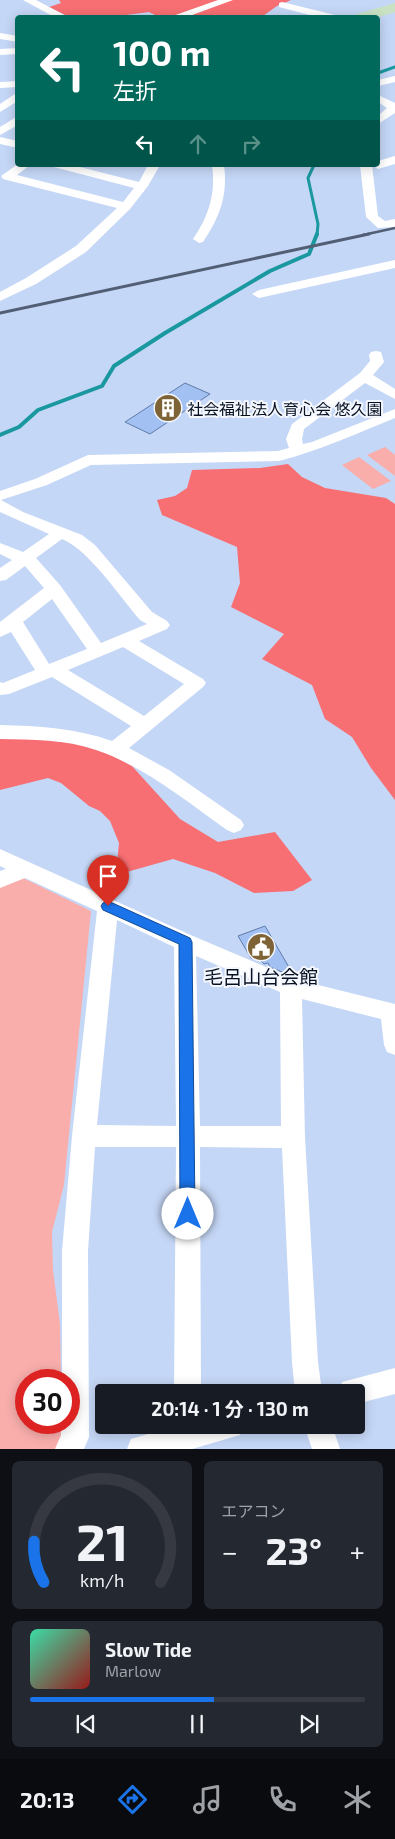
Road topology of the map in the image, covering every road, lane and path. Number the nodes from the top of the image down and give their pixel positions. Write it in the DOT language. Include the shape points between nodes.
graph roads {
  1 [pos="28,0"];
  2 [pos="228,0"];
  3 [pos="282,5"];
  4 [pos="395,7"];
  5 [pos="59,15"];
  6 [pos="181,15"];
  7 [pos="322,15"];
  8 [pos="369,15"];
  9 [pos="15,51"];
  10 [pos="0,52"];
  11 [pos="395,79"];
  12 [pos="380,83"];
  13 [pos="15,84"];
  14 [pos="0,85"];
  15 [pos="15,97"];
  16 [pos="380,99"];
  17 [pos="395,108"];
  18 [pos="0,109"];
  19 [pos="380,119"];
  20 [pos="15,123"];
  21 [pos="0,132"];
  22 [pos="0,140"];
  23 [pos="15,144"];
  24 [pos="395,160"];
  25 [pos="380,164"];
  26 [pos="21,167"];
  27 [pos="66,167"];
  28 [pos="153,167"];
  29 [pos="218,167"];
  30 [pos="372,167"];
  31 [pos="142,186"];
  32 [pos="126,206"];
  33 [pos="395,222"];
  34 [pos="199,239"];
  35 [pos="395,264"];
  36 [pos="259,294"];
  37 [pos="0,297"];
  38 [pos="376,355"];
  39 [pos="365,376"];
  40 [pos="395,395"];
  41 [pos="395,413"];
  42 [pos="298,452"];
  43 [pos="0,496"];
  44 [pos="0,505"];
  45 [pos="62,532"];
  46 [pos="0,548"];
  47 [pos="24,559"];
  48 [pos="0,576"];
  49 [pos="54,589"];
  50 [pos="6,626"];
  51 [pos="124,640"];
  52 [pos="98,651"];
  53 [pos="49,670"];
  54 [pos="0,688"];
  55 [pos="144,725"];
  56 [pos="0,732"];
  57 [pos="115,749"];
  58 [pos="234,826"];
  59 [pos="0,857"];
  60 [pos="25,869"];
  61 [pos="0,880"];
  62 [pos="108,906"];
  63 [pos="185,942"];
  64 [pos="290,987"];
  65 [pos="393,1013"];
  66 [pos="395,1045"];
  67 [pos="188,1135"];
  68 [pos="84,1136"];
  69 [pos="293,1137"];
  70 [pos="395,1382"];
  71 [pos="187,1384"];
  72 [pos="308,1384"];
  73 [pos="365,1389"];
  74 [pos="321,1434"];
  75 [pos="188,1437"];
  76 [pos="70,1449"];
  77 [pos="141,1449"];
  78 [pos="326,1449"];
  1 -- 5 [label="street"];
  2 -- 6 [label="street"];
  3 -- 7 [label="street"];
  4 -- 8 [label="street"];
  9 -- 10 [label="street"];
  11 -- 12 [label="street"];
  13 -- 14 [label="street"];
  15 -- 18 [label="street"];
  16 -- 17 [label="street"];
  17 -- 19 [label="street"];
  20 -- 21 [label="street"];
  22 -- 23 [label="street"];
  24 -- 25 [label="street"];
  26 -- 32 [label="street" via="7,176"];
  27 -- 31 [label="street"];
  28 -- 31 [label="street"];
  29 -- 34 [label="street" via="218,205"];
  30 -- 33 [label="street" via="372,217 382,226"];
  31 -- 32 [label="street"];
  32 -- 37 [label="street" via="81,249"];
  35 -- 36 [label="street"];
  38 -- 39 [label="street" via="377,362"];
  39 -- 40 [label="street"];
  39 -- 42 [label="street" via="297,427 294,439"];
  41 -- 42 [label="street"];
  42 -- 43 [label="street" via="268,457 88,460 28,488"];
  44 -- 45 [label="street"];
  45 -- 47 [label="street"];
  45 -- 51 [label="street" via="89,549 146,616 161,625"];
  46 -- 47 [label="street"];
  47 -- 48 [label="street"];
  47 -- 49 [label="street" via="31,562"];
  49 -- 50 [label="street"];
  49 -- 52 [label="street"];
  50 -- 53 [label="street"];
  51 -- 52 [label="street"];
  51 -- 55 [label="street" via="197,683"];
  52 -- 53 [label="street"];
  53 -- 54 [label="street" via="3,690"];
  53 -- 55 [label="street"];
  55 -- 57 [label="street"];
  56 -- 57 [label="street" via="80,739"];
  57 -- 58 [label="street" via="165,777"];
  59 -- 60 [label="street"];
  60 -- 61 [label="street"];
  60 -- 62 [label="street"];
  62 -- 63 [label="street"];
  62 -- 68 [label="street"];
  63 -- 64 [label="street"];
  63 -- 67 [label="street"];
  64 -- 65 [label="street"];
  64 -- 69 [label="street"];
  65 -- 66 [label="street"];
  67 -- 68 [label="street"];
  67 -- 69 [label="street"];
  67 -- 71 [label="street"];
  68 -- 76 [label="street" via="75,1251 75,1438"];
  69 -- 72 [label="street"];
  70 -- 73 [label="street"];
  74 -- 78 [label="street"];
  75 -- 77 [label="street"];
}
